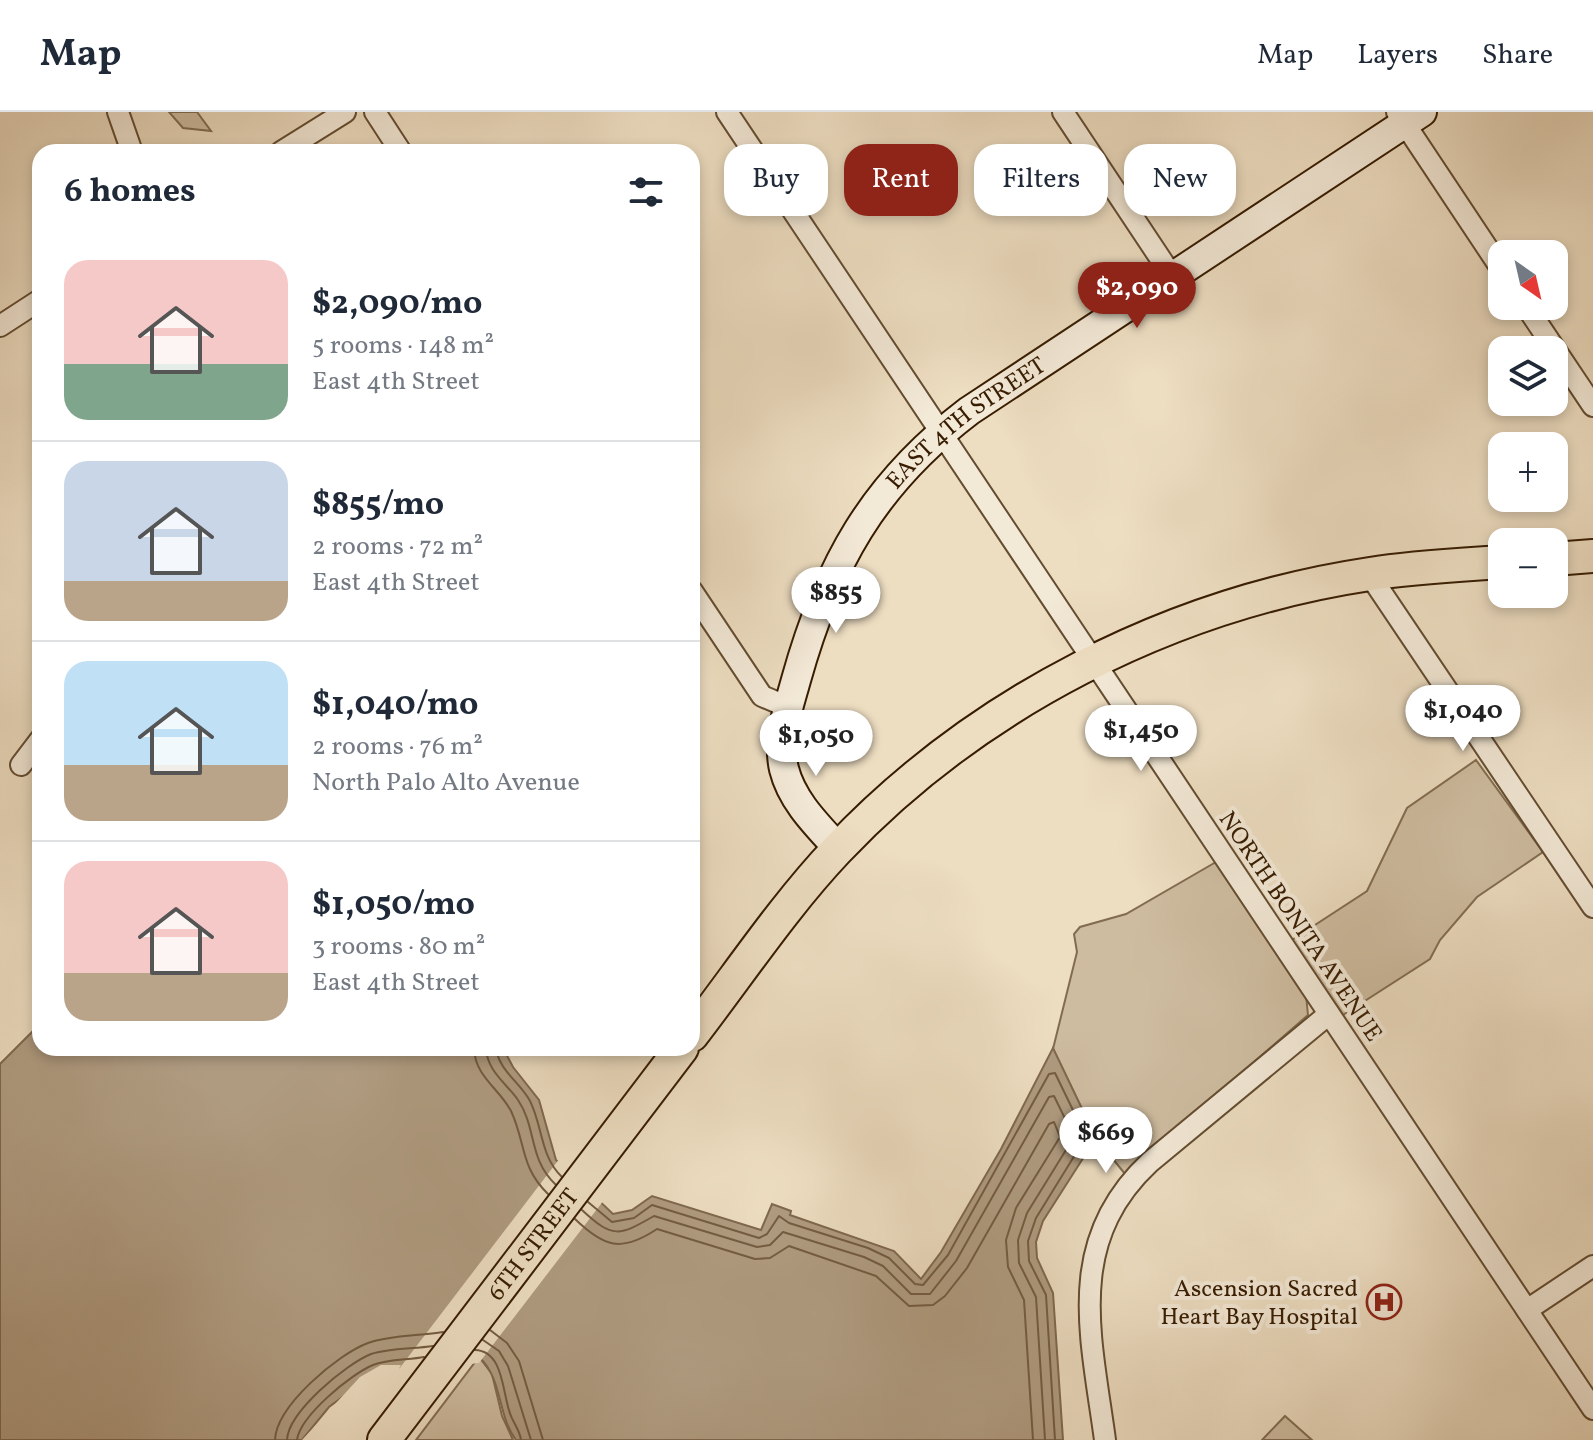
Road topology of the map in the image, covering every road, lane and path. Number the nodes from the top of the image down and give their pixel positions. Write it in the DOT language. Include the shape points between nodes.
graph roads {
  1 [pos="118,112"];
  2 [pos="345,112"];
  3 [pos="375,112"];
  4 [pos="727,112"];
  5 [pos="1063,112"];
  6 [pos="1408,116"];
  7 [pos="129,144"];
  8 [pos="294,144"];
  9 [pos="396,144"];
  10 [pos="1488,247"];
  11 [pos="1172,276"];
  12 [pos="32,305"];
  13 [pos="1535,320"];
  14 [pos="0,326"];
  15 [pos="1593,406"];
  16 [pos="941,433"];
  17 [pos="1593,556"];
  18 [pos="1568,558"];
  19 [pos="1488,563"];
  20 [pos="1369,574"];
  21 [pos="700,603"];
  22 [pos="1095,662"];
  23 [pos="788,707"];
  24 [pos="32,751"];
  25 [pos="21,765"];
  26 [pos="838,848"];
  27 [pos="1593,907"];
  28 [pos="1329,1014"];
  29 [pos="700,1025"];
  30 [pos="676,1056"];
  31 [pos="1593,1266"];
  32 [pos="1527,1310"];
  33 [pos="1593,1409"];
  34 [pos="384,1440"];
  35 [pos="1105,1440"];
  1 -- 7 [label="street"];
  2 -- 8 [label="street"];
  3 -- 9 [label="street"];
  4 -- 16 [label="street, NORTH BONITA AVENUE"];
  5 -- 11 [label="street"];
  6 -- 10 [label="street"];
  6 -- 11 [label="street, EAST 4TH STREET"];
  11 -- 16 [label="street, EAST 4TH STREET"];
  12 -- 14 [label="street"];
  13 -- 15 [label="street"];
  16 -- 22 [label="street, NORTH BONITA AVENUE"];
  16 -- 23 [label="street, EAST 4TH STREET" via="886,489 846,547 817,609"];
  17 -- 18 [label="main road"];
  19 -- 20 [label="main road"];
  20 -- 22 [label="main road" via="1225,608"];
  20 -- 27 [label="street"];
  21 -- 23 [label="street" via="762,696"];
  22 -- 26 [label="main road" via="960,744"];
  22 -- 28 [label="street, NORTH BONITA AVENUE"];
  23 -- 26 [label="street, EAST 4TH STREET" via="782,744 786,775 804,810"];
  24 -- 25 [label="street"];
  26 -- 29 [label="main road"];
  28 -- 32 [label="street, NORTH BONITA AVENUE"];
  28 -- 35 [label="street" via="1163,1150 1110,1207 1094,1248 1088,1284"];
  30 -- 34 [label="main road, 6TH STREET"];
  31 -- 32 [label="street"];
  32 -- 33 [label="street, NORTH BONITA AVENUE"];
}
